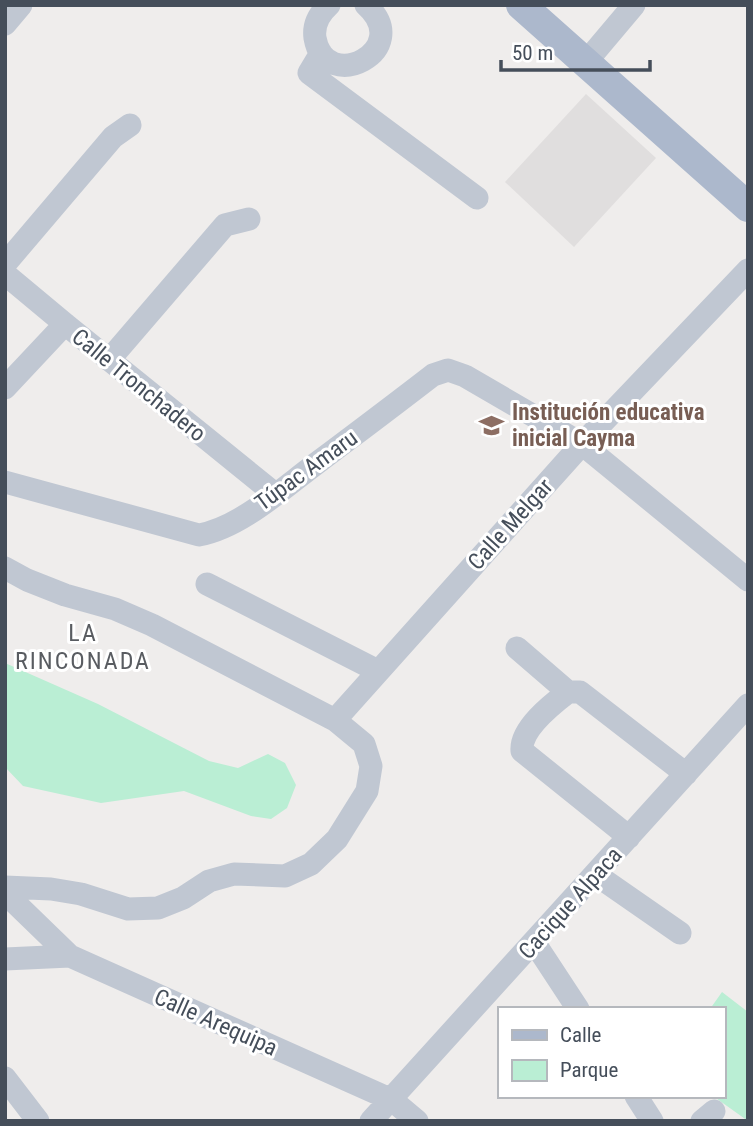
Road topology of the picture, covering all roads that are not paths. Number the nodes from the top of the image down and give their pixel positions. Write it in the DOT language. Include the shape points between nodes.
graph roads {
  1 [pos="22,5"];
  2 [pos="330,5"];
  3 [pos="366,5"];
  4 [pos="521,5"];
  5 [pos="634,5"];
  6 [pos="5,24"];
  7 [pos="321,54"];
  8 [pos="586,62"];
  9 [pos="130,125"];
  10 [pos="477,198"];
  11 [pos="748,206"];
  12 [pos="249,219"];
  13 [pos="5,264"];
  14 [pos="748,270"];
  15 [pos="5,274"];
  16 [pos="65,324"];
  17 [pos="109,360"];
  18 [pos="5,388"];
  19 [pos="582,444"];
  20 [pos="5,482"];
  21 [pos="275,494"];
  22 [pos="5,568"];
  23 [pos="748,580"];
  24 [pos="207,584"];
  25 [pos="517,648"];
  26 [pos="379,671"];
  27 [pos="568,692"];
  28 [pos="748,705"];
  29 [pos="335,720"];
  30 [pos="685,774"];
  31 [pos="629,837"];
  32 [pos="595,874"];
  33 [pos="5,887"];
  34 [pos="5,893"];
  35 [pos="680,933"];
  36 [pos="534,942"];
  37 [pos="70,957"];
  38 [pos="5,959"];
  39 [pos="577,1007"];
  40 [pos="5,1078"];
  41 [pos="637,1098"];
  42 [pos="392,1100"];
  43 [pos="38,1121"];
  44 [pos="371,1121"];
  45 [pos="417,1121"];
  46 [pos="652,1121"];
  1 -- 6 [label="street"];
  2 -- 7 [label="street" via="320,14 314,34"];
  3 -- 7 [label="street" via="381,33 368,60 348,66"];
  4 -- 8 [label="main road"];
  5 -- 8 [label="street"];
  7 -- 10 [label="street" via="309,73"];
  8 -- 11 [label="main road"];
  9 -- 13 [label="street" via="113,137"];
  12 -- 17 [label="street" via="225,225"];
  14 -- 19 [label="street, Calle Melgar"];
  15 -- 16 [label="street, Calle Tronchadero"];
  16 -- 17 [label="street, Calle Tronchadero"];
  16 -- 18 [label="street"];
  17 -- 21 [label="street, Calle Tronchadero"];
  19 -- 21 [label="street, Túpac Amaru" via="448,370 433,375"];
  19 -- 23 [label="street"];
  19 -- 26 [label="street, Calle Melgar"];
  20 -- 21 [label="street, Túpac Amaru" via="200,535 224,528"];
  22 -- 29 [label="street" via="152,625"];
  24 -- 26 [label="street"];
  25 -- 27 [label="street"];
  26 -- 29 [label="street, Calle Melgar"];
  27 -- 30 [label="street" via="580,692"];
  27 -- 31 [label="street" via="528,730 521,741 522,751"];
  28 -- 30 [label="street, Cacique Alpaca"];
  29 -- 33 [label="street" via="364,744 371,766 367,791 337,839 310,864 285,876 234,874 209,881 158,908 128,909 80,894"];
  30 -- 31 [label="street, Cacique Alpaca"];
  31 -- 32 [label="street, Cacique Alpaca"];
  32 -- 35 [label="street"];
  32 -- 36 [label="street, Cacique Alpaca"];
  34 -- 37 [label="street"];
  36 -- 39 [label="street"];
  36 -- 42 [label="street, Cacique Alpaca"];
  37 -- 38 [label="street, Calle Arequipa"];
  37 -- 42 [label="street, Calle Arequipa"];
  40 -- 43 [label="street"];
  41 -- 46 [label="street"];
  42 -- 44 [label="street, Cacique Alpaca"];
  42 -- 45 [label="street, Calle Arequipa"];
}
